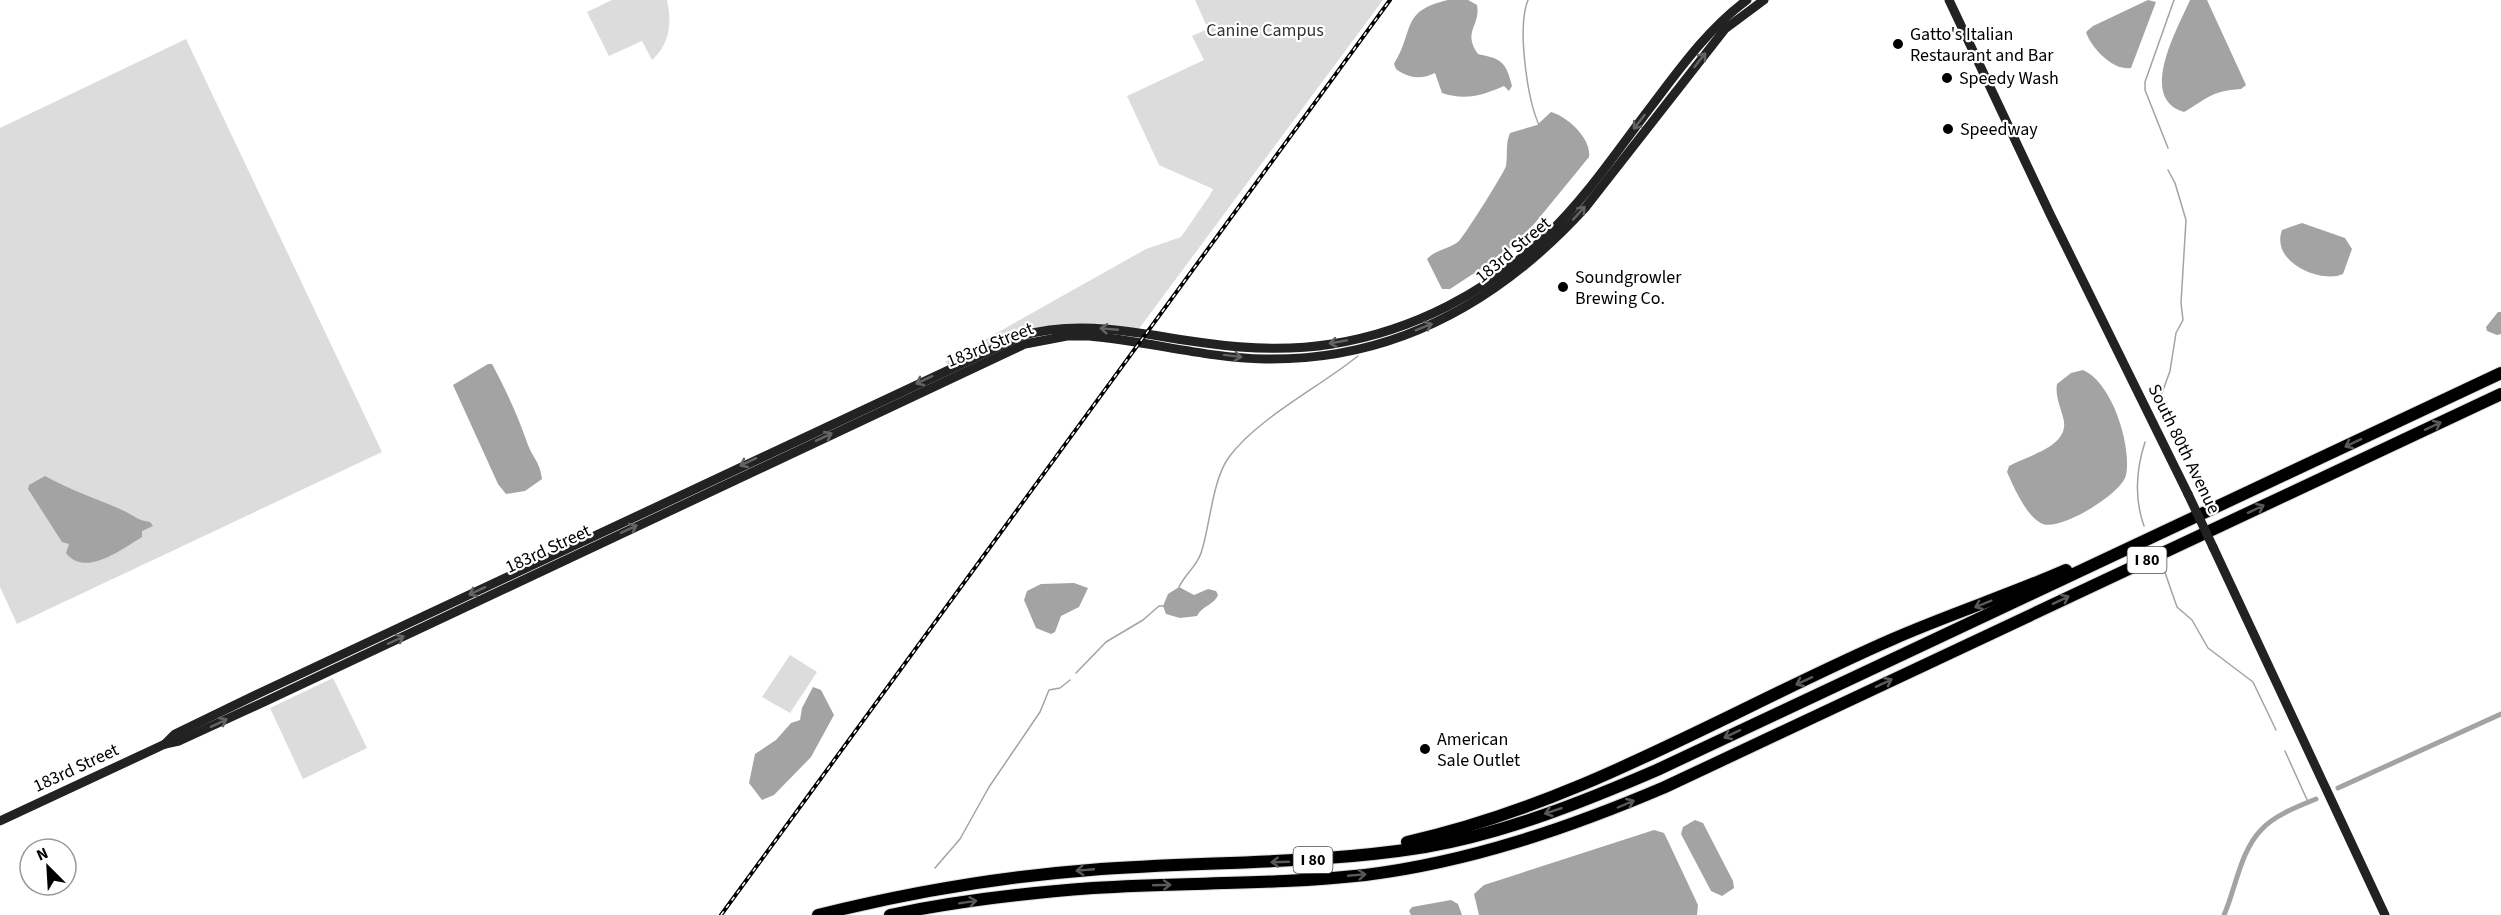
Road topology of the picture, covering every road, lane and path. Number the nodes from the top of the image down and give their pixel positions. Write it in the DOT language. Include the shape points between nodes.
graph roads {
  1 [pos="1747,0"];
  2 [pos="1764,0"];
  3 [pos="1949,0"];
  4 [pos="2501,373"];
  5 [pos="2501,394"];
  6 [pos="2174,528"];
  7 [pos="165,744"];
  8 [pos="0,821"];
  9 [pos="1327,859"];
  10 [pos="818,915"];
  11 [pos="890,915"];
  12 [pos="2385,915"];
  1 -- 7 [label="street, 183rd Street, one-way" via="1700,45 1549,234 1484,285 1443,308 1377,334 1290,348 1240,348 1110,328 1049,329 1021,336 264,691 175,734"];
  7 -- 2 [label="street, 183rd Street, one-way" via="211,727 1026,344 1089,336 1234,357 1300,358 1383,342 1431,325 1501,285 1562,232 1725,29"];
  3 -- 12 [label="street, South 80th Avenue, bridge" via="2188,494"];
  4 -- 6 [label="highway, I 80, one-way"];
  11 -- 5 [label="highway, I 80, one-way" via="1000,897 1093,888 1365,875 1432,864 1527,840 1665,787"];
  6 -- 9 [label="highway, one-way" via="2122,545 1894,639 1523,810 1426,838"];
  6 -- 9 [label="highway, I 80, one-way" via="1588,799 1522,822 1428,846"];
  7 -- 8 [label="street, 183rd Street"];
  9 -- 10 [label="highway, I 80, one-way" via="1092,869 998,878"];
}
